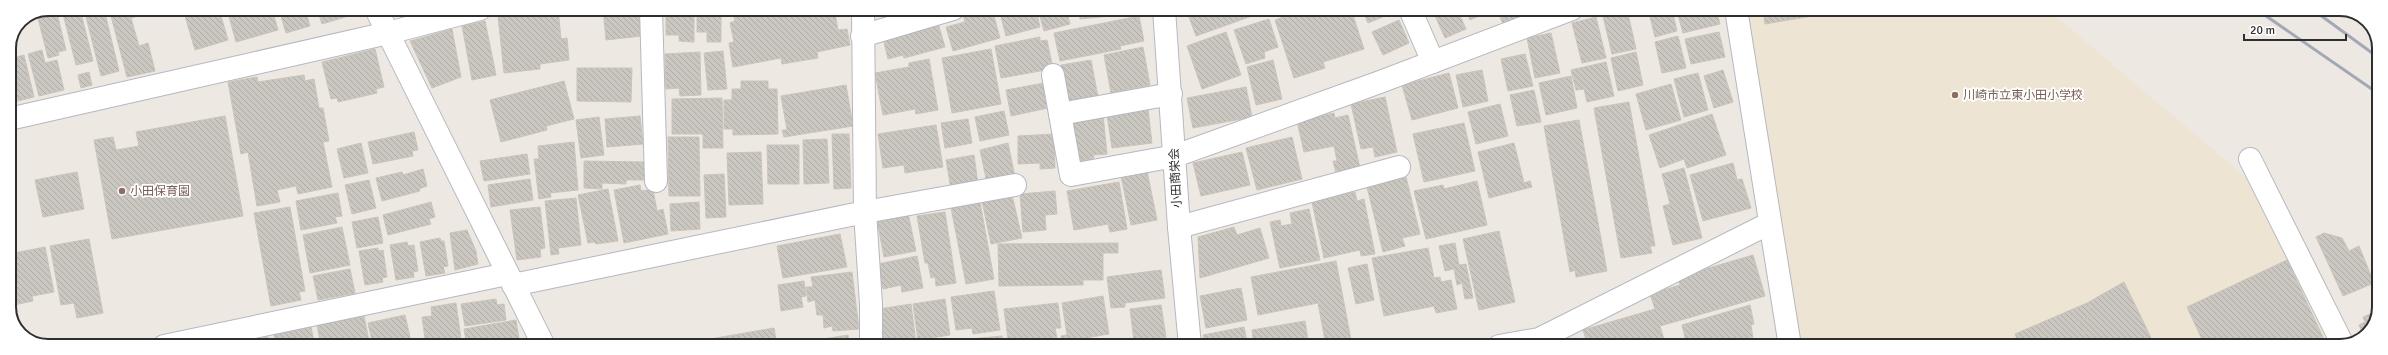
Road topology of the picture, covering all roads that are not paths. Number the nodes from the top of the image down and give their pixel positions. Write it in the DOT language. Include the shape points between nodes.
graph roads {
  1 [pos="380,16"];
  2 [pos="453,16"];
  3 [pos="651,16"];
  4 [pos="863,16"];
  5 [pos="929,16"];
  6 [pos="1165,16"];
  7 [pos="1413,16"];
  8 [pos="1554,16"];
  9 [pos="1737,16"];
  10 [pos="388,33"];
  11 [pos="862,36"];
  12 [pos="1433,62"];
  13 [pos="1053,74"];
  14 [pos="1171,94"];
  15 [pos="1060,114"];
  16 [pos="16,116"];
  17 [pos="1175,156"];
  18 [pos="2250,159"];
  19 [pos="1399,167"];
  20 [pos="656,181"];
  21 [pos="1015,185"];
  22 [pos="866,212"];
  23 [pos="1770,223"];
  24 [pos="1179,227"];
  25 [pos="510,279"];
  26 [pos="200,339"];
  27 [pos="539,339"];
  28 [pos="871,339"];
  29 [pos="1189,339"];
  30 [pos="1539,339"];
  31 [pos="1789,339"];
  32 [pos="2340,339"];
  1 -- 10 [label="street"];
  2 -- 10 [label="street"];
  3 -- 20 [label="street"];
  4 -- 11 [label="street"];
  5 -- 11 [label="street"];
  6 -- 14 [label="street, 小田商栄会"];
  7 -- 12 [label="street"];
  8 -- 12 [label="street"];
  9 -- 23 [label="street"];
  10 -- 16 [label="street"];
  10 -- 25 [label="street"];
  11 -- 22 [label="street"];
  12 -- 17 [label="street"];
  13 -- 15 [label="street"];
  14 -- 15 [label="street"];
  14 -- 17 [label="street, 小田商栄会"];
  15 -- 17 [label="street" via="1070,175"];
  17 -- 24 [label="street, 小田商栄会"];
  18 -- 32 [label="street"];
  19 -- 24 [label="street"];
  21 -- 22 [label="street"];
  22 -- 25 [label="street"];
  22 -- 28 [label="street"];
  23 -- 30 [label="street"];
  23 -- 31 [label="street"];
  24 -- 29 [label="street, 小田商栄会"];
  25 -- 26 [label="street"];
  25 -- 27 [label="street"];
}
